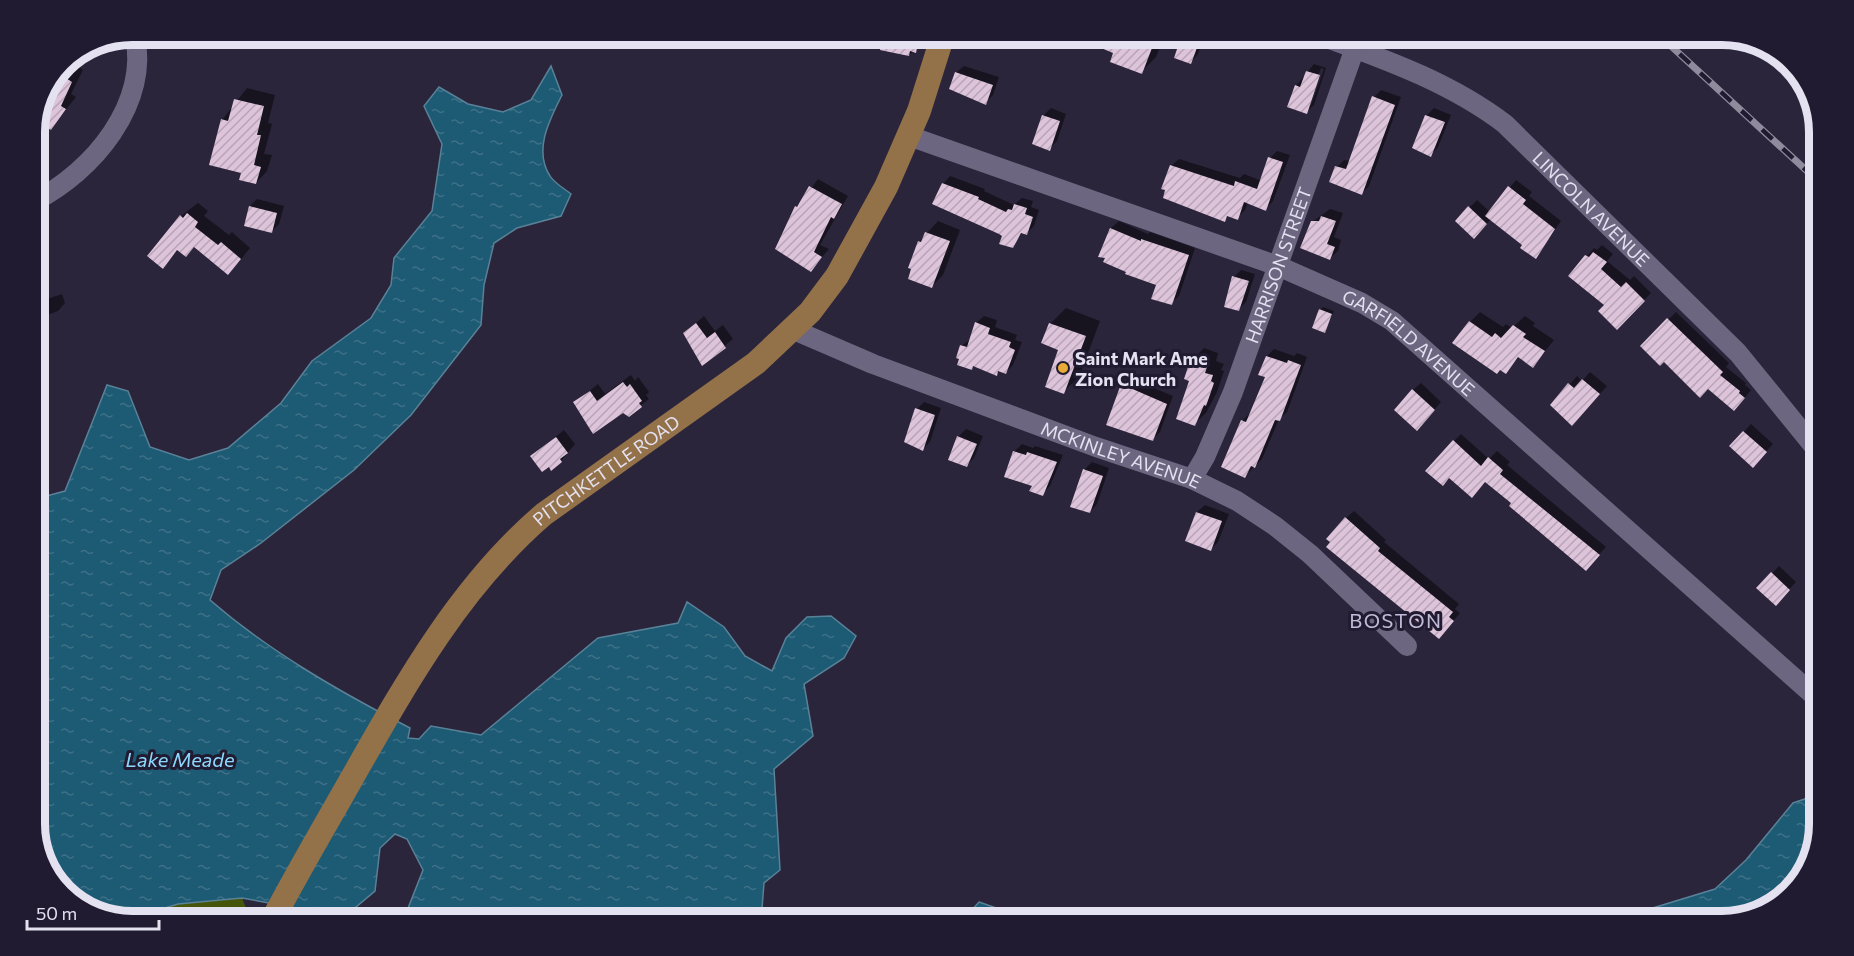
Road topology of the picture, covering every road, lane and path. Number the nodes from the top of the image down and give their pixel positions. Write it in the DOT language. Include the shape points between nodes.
graph roads {
  1 [pos="137,45"];
  2 [pos="940,45"];
  3 [pos="1347,45"];
  4 [pos="1355,48"];
  5 [pos="909,136"];
  6 [pos="45,195"];
  7 [pos="1278,266"];
  8 [pos="794,330"];
  9 [pos="1809,439"];
  10 [pos="1192,479"];
  11 [pos="1407,646"];
  12 [pos="1809,690"];
  13 [pos="277,911"];
  1 -- 6 [label="street" via="130,94 108,140 66,182"];
  2 -- 5 [label="main road, PITCHKETTLE ROAD"];
  3 -- 4 [label="street, LINCOLN AVENUE"];
  4 -- 7 [label="street, HARRISON STREET"];
  4 -- 9 [label="street, LINCOLN AVENUE" via="1449,87 1505,124 1738,353"];
  5 -- 7 [label="street, GARFIELD AVENUE"];
  5 -- 8 [label="main road, PITCHKETTLE ROAD" via="837,276"];
  7 -- 10 [label="street, HARRISON STREET" via="1233,392"];
  7 -- 12 [label="street, GARFIELD AVENUE" via="1362,303 1415,339"];
  8 -- 10 [label="street, MCKINLEY AVENUE" via="873,364"];
  8 -- 13 [label="main road, PITCHKETTLE ROAD" via="756,363 544,514 488,568 392,707"];
  10 -- 11 [label="street, MCKINLEY AVENUE" via="1237,501 1275,526"];
}
